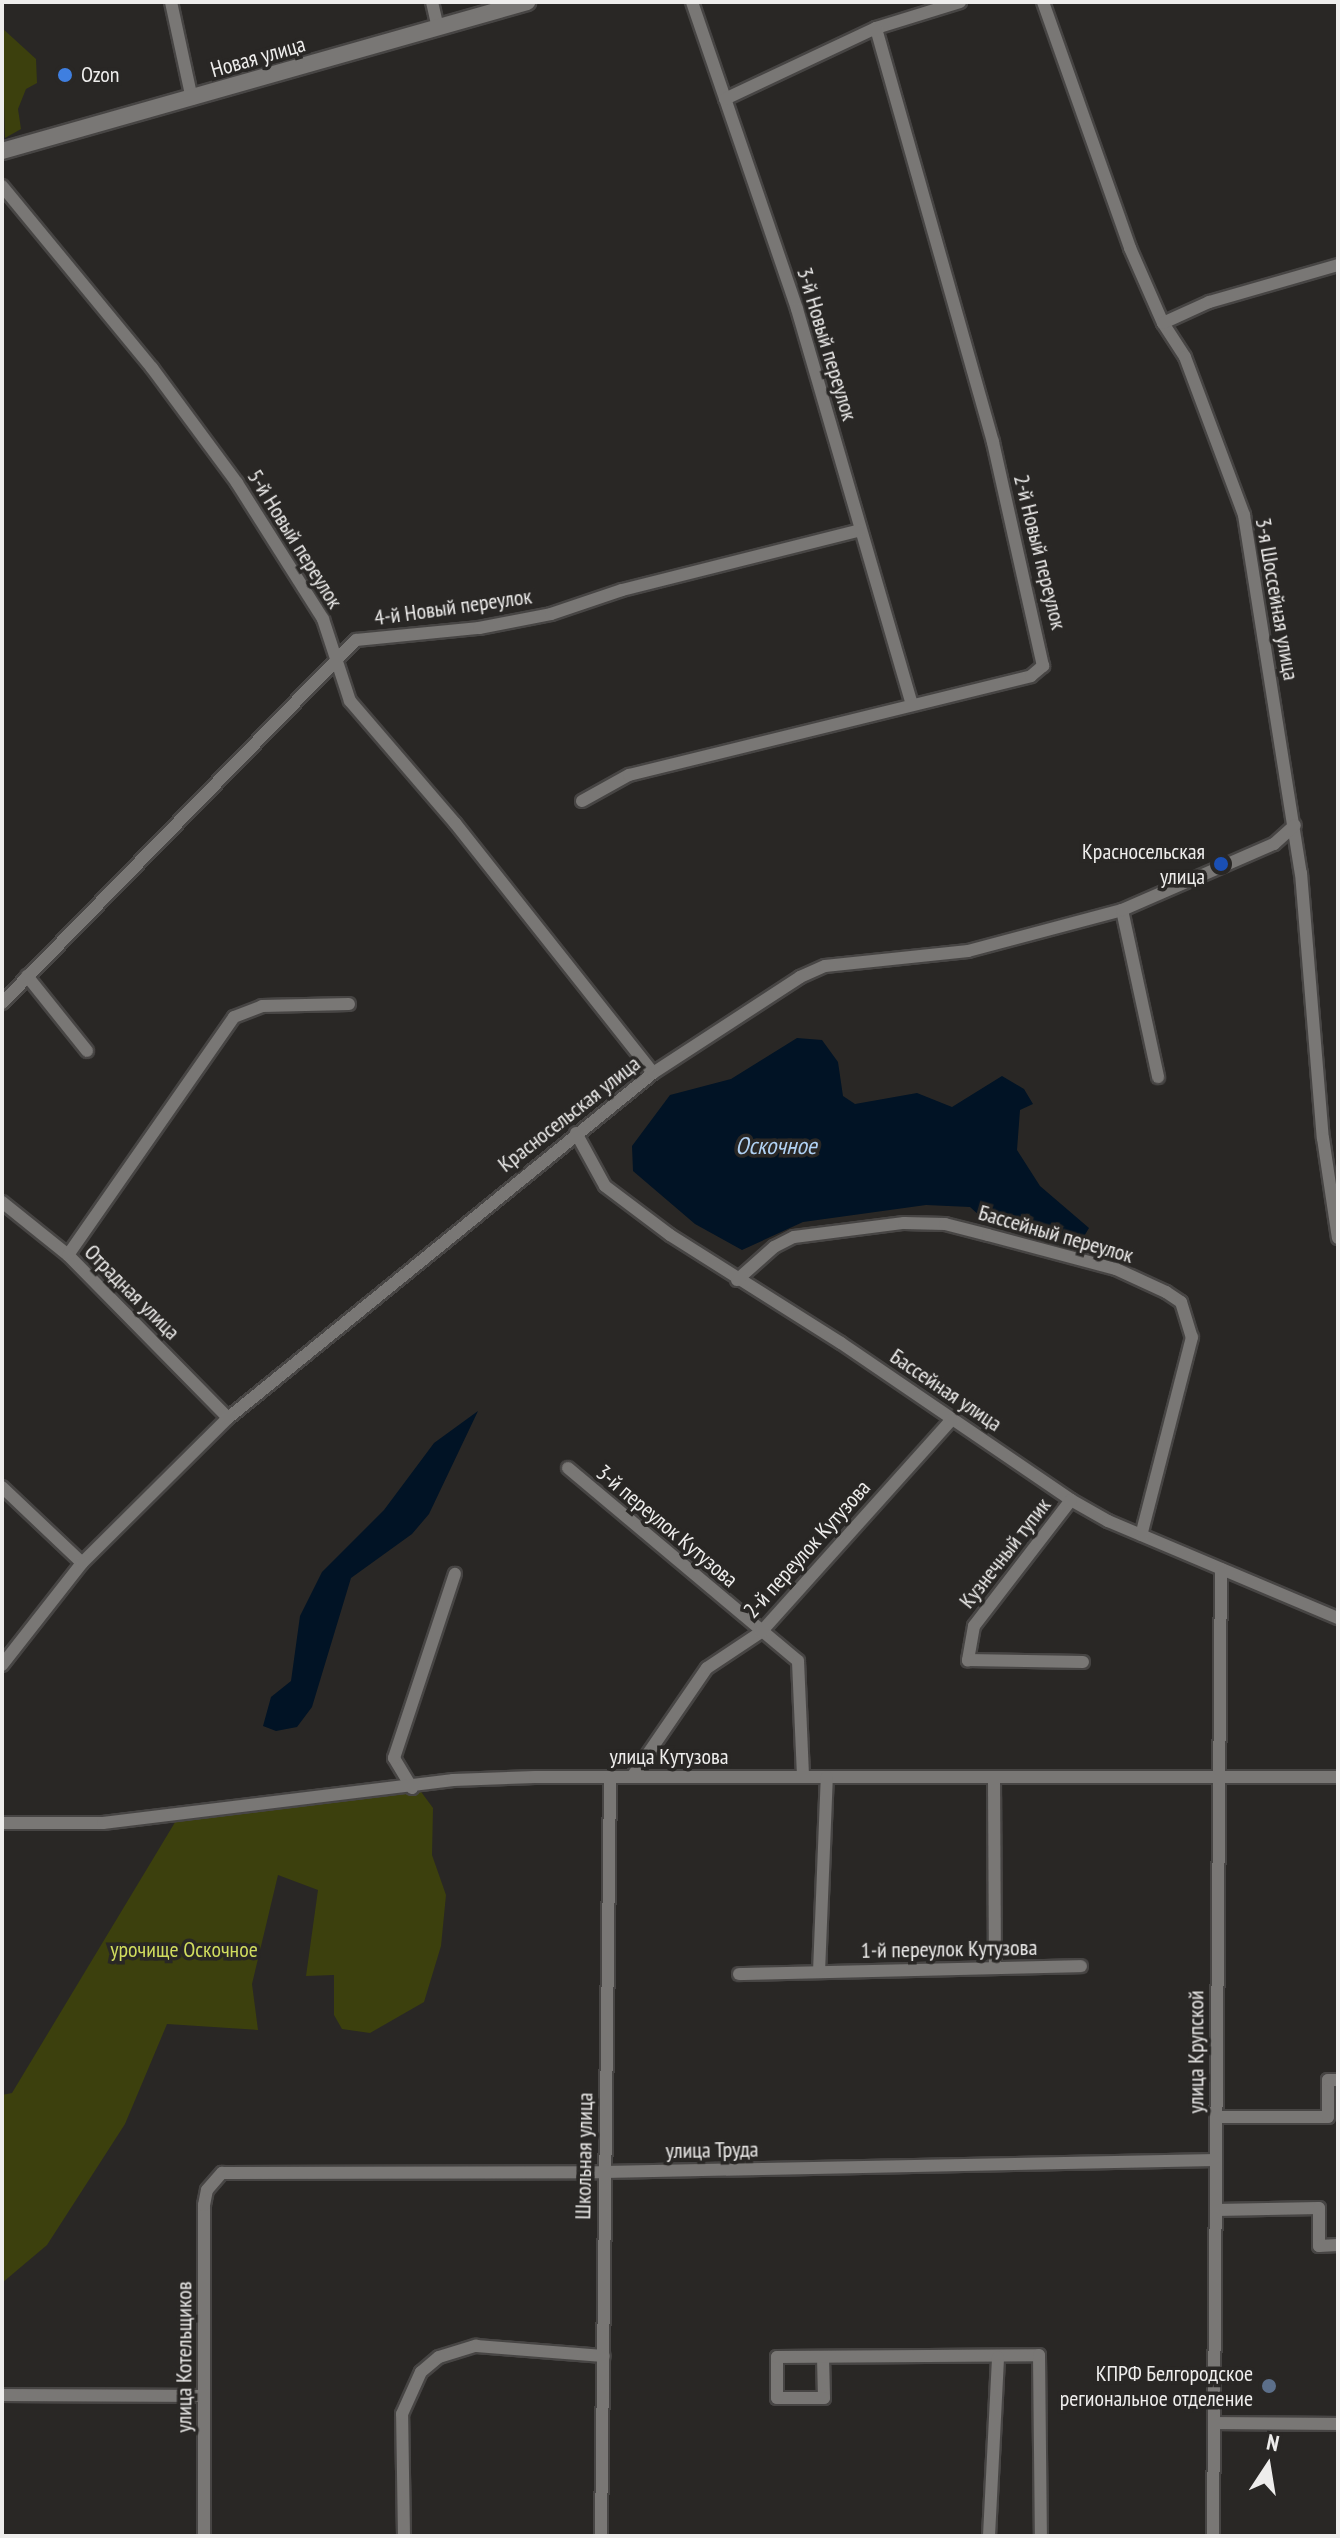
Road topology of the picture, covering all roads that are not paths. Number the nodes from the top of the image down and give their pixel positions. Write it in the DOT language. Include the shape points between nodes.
graph roads {
  1 [pos="171,2"];
  2 [pos="432,2"];
  3 [pos="527,2"];
  4 [pos="692,2"];
  5 [pos="960,2"];
  6 [pos="1043,2"];
  7 [pos="438,27"];
  8 [pos="876,28"];
  9 [pos="192,99"];
  10 [pos="725,99"];
  11 [pos="2,151"];
  12 [pos="2,186"];
  13 [pos="1338,265"];
  14 [pos="1163,323"];
  15 [pos="860,530"];
  16 [pos="334,658"];
  17 [pos="911,702"];
  18 [pos="582,801"];
  19 [pos="1295,825"];
  20 [pos="1122,910"];
  21 [pos="27,976"];
  22 [pos="2,1003"];
  23 [pos="349,1004"];
  24 [pos="87,1051"];
  25 [pos="653,1073"];
  26 [pos="1158,1077"];
  27 [pos="576,1133"];
  28 [pos="2,1202"];
  29 [pos="1338,1238"];
  30 [pos="68,1255"];
  31 [pos="737,1280"];
  32 [pos="228,1418"];
  33 [pos="952,1419"];
  34 [pos="568,1468"];
  35 [pos="2,1487"];
  36 [pos="1071,1500"];
  37 [pos="1141,1535"];
  38 [pos="82,1563"];
  39 [pos="1221,1569"];
  40 [pos="455,1574"];
  41 [pos="1338,1618"];
  42 [pos="761,1632"];
  43 [pos="1083,1662"];
  44 [pos="2,1665"];
  45 [pos="610,1777"];
  46 [pos="632,1777"];
  47 [pos="803,1777"];
  48 [pos="827,1777"];
  49 [pos="1338,1777"];
  50 [pos="994,1778"];
  51 [pos="1216,1778"];
  52 [pos="412,1788"];
  53 [pos="2,1823"];
  54 [pos="1081,1966"];
  55 [pos="995,1968"];
  56 [pos="819,1972"];
  57 [pos="739,1974"];
  58 [pos="1338,2080"];
  59 [pos="1216,2117"];
  60 [pos="1216,2160"];
  61 [pos="604,2172"];
  62 [pos="212,2180"];
  63 [pos="1216,2210"];
  64 [pos="1338,2245"];
  65 [pos="604,2356"];
  66 [pos="823,2357"];
  67 [pos="998,2357"];
  68 [pos="2,2395"];
  69 [pos="204,2396"];
  70 [pos="1215,2423"];
  71 [pos="1338,2424"];
  72 [pos="204,2536"];
  73 [pos="404,2536"];
  74 [pos="601,2536"];
  75 [pos="989,2536"];
  76 [pos="1041,2536"];
  77 [pos="1213,2536"];
  1 -- 9 [label="street"];
  2 -- 7 [label="street"];
  3 -- 7 [label="street, Новая улица"];
  4 -- 10 [label="street, 3-й Новый переулок"];
  5 -- 8 [label="street"];
  6 -- 14 [label="street, 3-я Шоссейная улица" via="1130,248"];
  7 -- 9 [label="street, Новая улица"];
  8 -- 10 [label="street"];
  8 -- 17 [label="street, 2-й Новый переулок" via="993,442 1045,659 1031,676"];
  9 -- 11 [label="street, Новая улица"];
  10 -- 15 [label="street, 3-й Новый переулок" via="797,309"];
  12 -- 16 [label="street, 5-й Новый переулок" via="152,368 237,483 323,619"];
  13 -- 14 [label="street" via="1209,302"];
  14 -- 19 [label="street, 3-я Шоссейная улица" via="1185,357 1244,515"];
  15 -- 16 [label="street, 4-й Новый переулок" via="622,590 551,614 479,628 356,640"];
  15 -- 17 [label="street, 3-й Новый переулок" via="871,553"];
  16 -- 21 [label="street, 4-й Новый переулок"];
  16 -- 25 [label="street, 5-й Новый переулок" via="350,701 455,823"];
  17 -- 18 [label="street, 2-й Новый переулок" via="629,775"];
  19 -- 20 [label="street, Красносельская улица" via="1274,844"];
  19 -- 29 [label="street, 3-я Шоссейная улица" via="1323,1138"];
  20 -- 25 [label="street, Красносельская улица" via="968,951 825,966"];
  20 -- 26 [label="street"];
  21 -- 22 [label="street, 4-й Новый переулок"];
  21 -- 24 [label="street"];
  23 -- 30 [label="street" via="262,1006 234,1017"];
  25 -- 27 [label="street, Красносельская улица"];
  27 -- 31 [label="street, Бассейная улица" via="605,1186"];
  27 -- 32 [label="street, Красносельская улица"];
  28 -- 30 [label="street, Отрадная улица"];
  30 -- 32 [label="street, Отрадная улица"];
  31 -- 33 [label="street, Бассейная улица"];
  31 -- 37 [label="street, Бассейный переулок" via="774,1247 794,1237 904,1223 945,1224 1116,1269 1166,1292 1181,1302 1192,1337"];
  32 -- 38 [label="street, Красносельская улица"];
  33 -- 36 [label="street, Бассейная улица"];
  33 -- 42 [label="street, 2-й переулок Кутузова"];
  34 -- 42 [label="street, 3-й переулок Кутузова"];
  35 -- 38 [label="street"];
  36 -- 37 [label="street, Бассейная улица"];
  36 -- 43 [label="street, Кузнечный тупик" via="974,1626 968,1660"];
  37 -- 39 [label="street, Бассейная улица"];
  38 -- 44 [label="street, Красносельская улица"];
  39 -- 41 [label="street, Бассейная улица"];
  39 -- 51 [label="street, улица Крупской"];
  40 -- 52 [label="street" via="397,1742 394,1758"];
  42 -- 46 [label="street, 2-й переулок Кутузова" via="707,1668"];
  42 -- 47 [label="street, 3-й переулок Кутузова" via="798,1661"];
  45 -- 46 [label="street, улица Кутузова"];
  45 -- 52 [label="street, улица Кутузова" via="453,1780"];
  45 -- 61 [label="street, Школьная улица"];
  46 -- 47 [label="street, улица Кутузова"];
  47 -- 48 [label="street, улица Кутузова"];
  48 -- 50 [label="street, улица Кутузова"];
  48 -- 56 [label="street"];
  49 -- 51 [label="street, улица Кутузова"];
  50 -- 51 [label="street, улица Кутузова"];
  50 -- 55 [label="street"];
  51 -- 59 [label="street, улица Крупской"];
  52 -- 53 [label="street, улица Кутузова" via="103,1823"];
  54 -- 55 [label="street, 1-й переулок Кутузова"];
  55 -- 56 [label="street, 1-й переулок Кутузова"];
  56 -- 57 [label="street, 1-й переулок Кутузова"];
  58 -- 59 [label="street" via="1328,2080 1328,2117"];
  59 -- 60 [label="street, улица Крупской"];
  60 -- 61 [label="street, улица Труда"];
  60 -- 63 [label="street, улица Крупской"];
  61 -- 62 [label="street, улица Труда" via="233,2170"];
  61 -- 65 [label="street, Школьная улица"];
  62 -- 69 [label="street, улица Котельщиков" via="204,2205"];
  63 -- 64 [label="street" via="1319,2208 1319,2246"];
  63 -- 70 [label="street, улица Крупской"];
  65 -- 73 [label="street" via="476,2346 439,2357 421,2372 402,2414"];
  65 -- 74 [label="street, Школьная улица"];
  66 -- 66 [label="street" via="777,2357 777,2398 824,2398"];
  66 -- 67 [label="street"];
  67 -- 75 [label="street"];
  67 -- 76 [label="street" via="1039,2355"];
  68 -- 69 [label="street"];
  69 -- 72 [label="street, улица Котельщиков"];
  70 -- 71 [label="street"];
  70 -- 77 [label="street, улица Крупской"];
}
